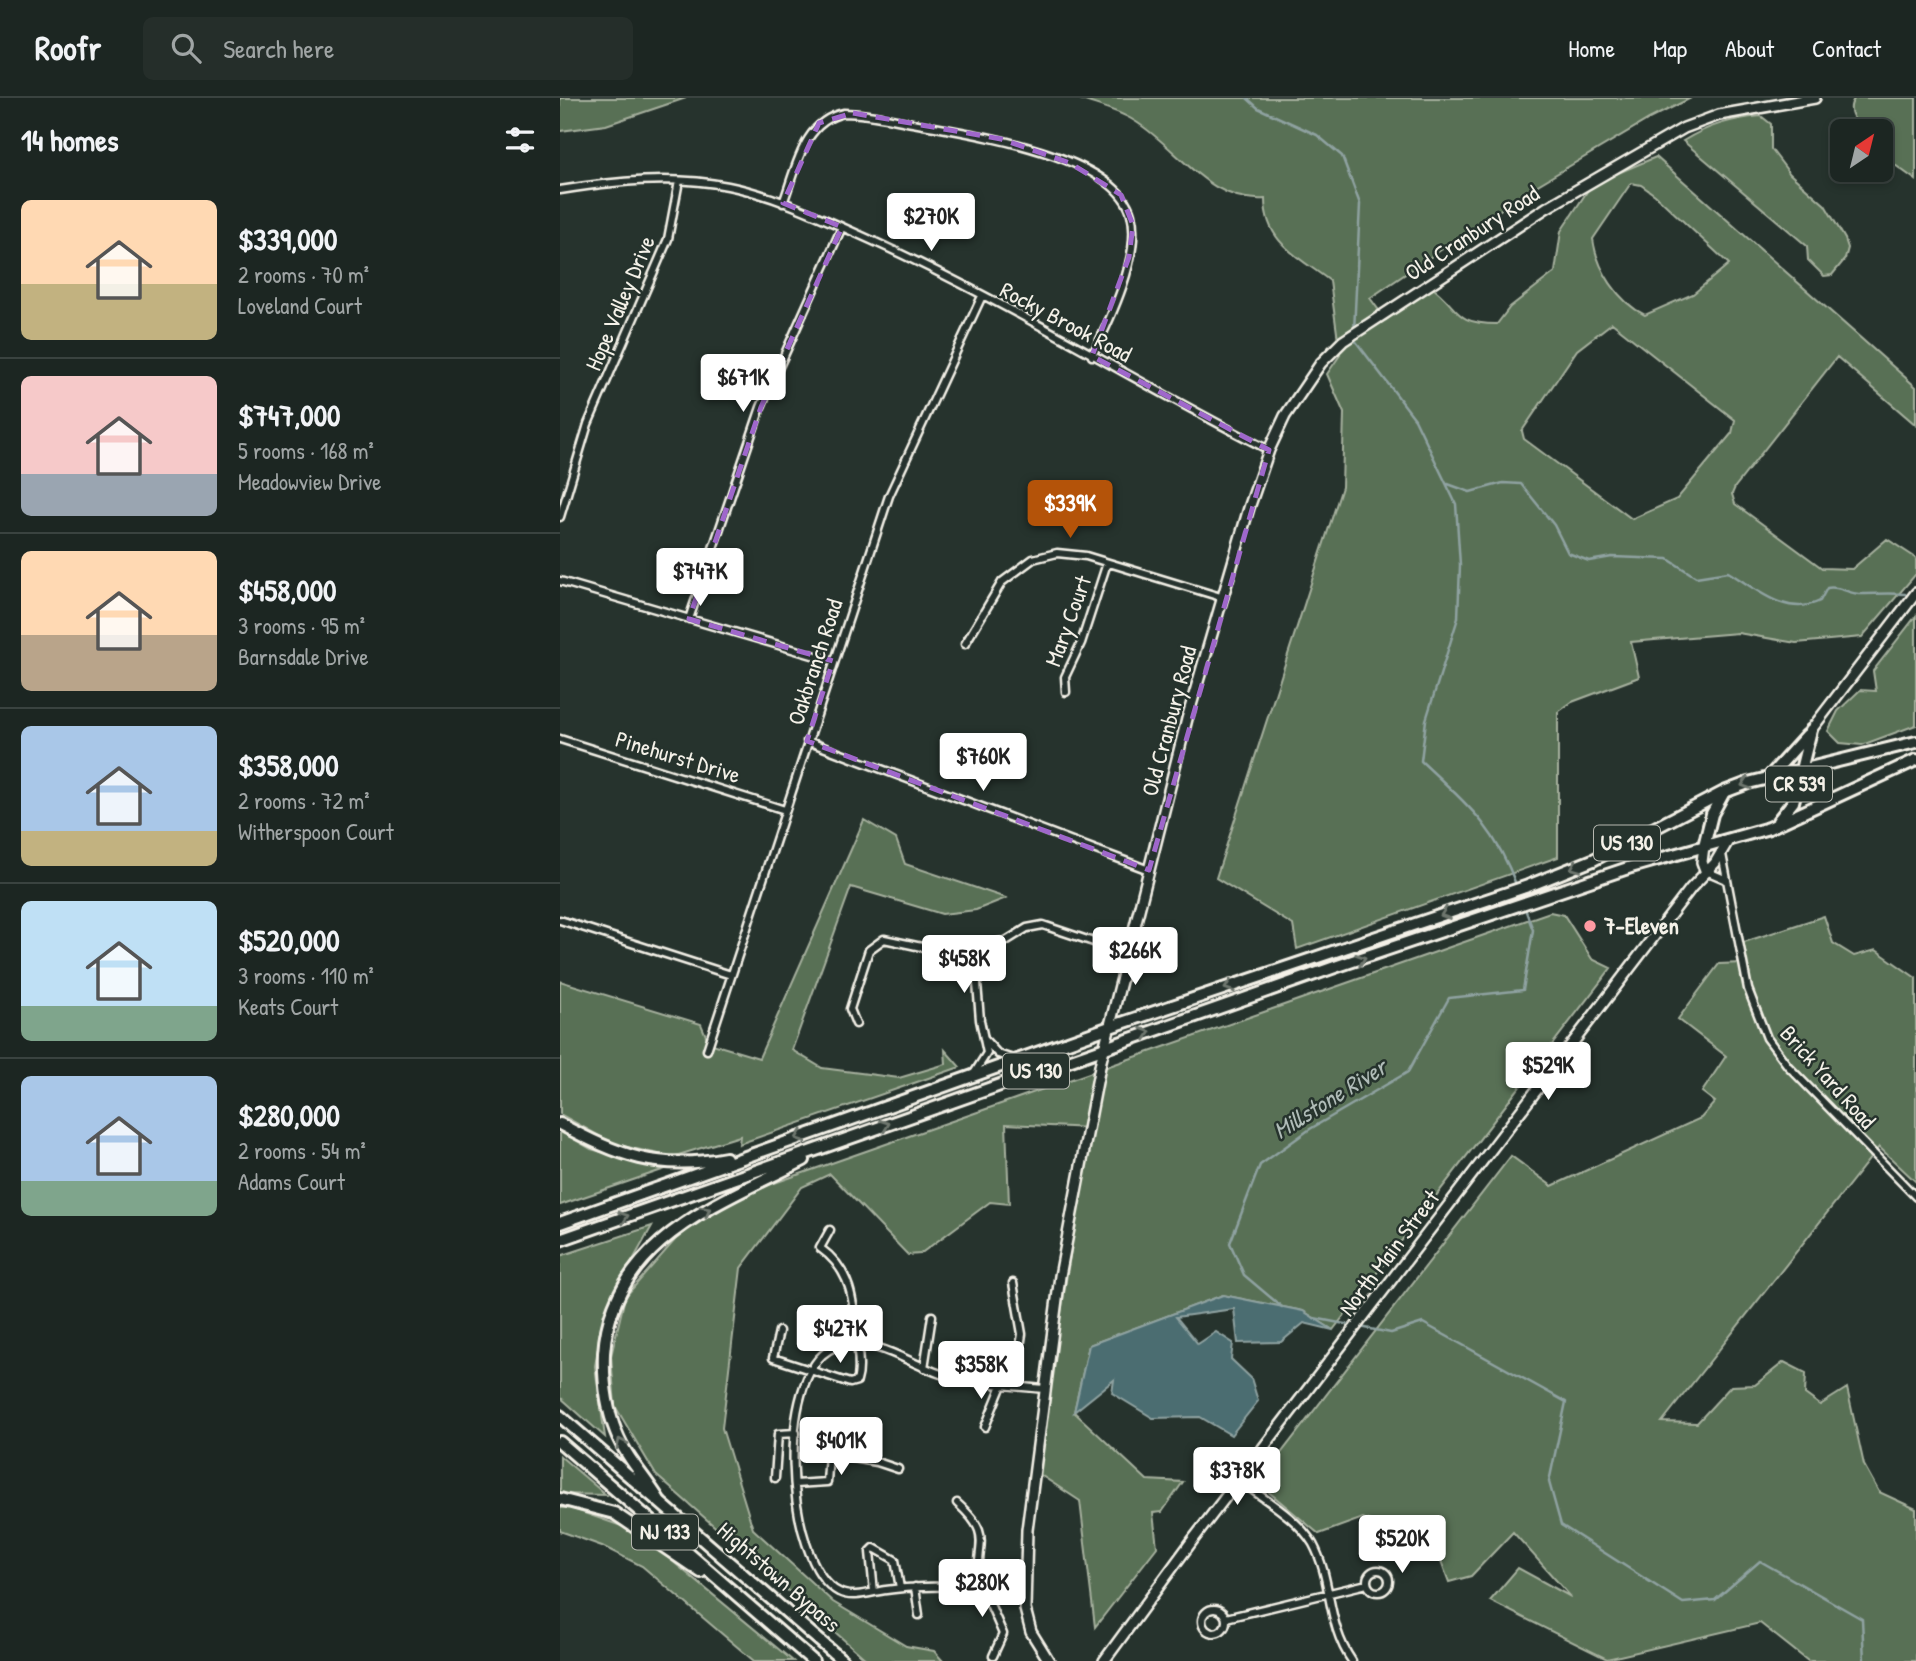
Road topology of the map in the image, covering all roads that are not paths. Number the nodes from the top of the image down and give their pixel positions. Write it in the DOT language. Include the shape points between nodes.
graph roads {
  1 [pos="1815,98"];
  2 [pos="680,181"];
  3 [pos="560,190"];
  4 [pos="783,203"];
  5 [pos="842,227"];
  6 [pos="982,296"];
  7 [pos="1092,356"];
  8 [pos="1269,450"];
  9 [pos="560,517"];
  10 [pos="1107,563"];
  11 [pos="560,581"];
  12 [pos="1916,593"];
  13 [pos="1224,598"];
  14 [pos="689,619"];
  15 [pos="965,644"];
  16 [pos="833,661"];
  17 [pos="1066,692"];
  18 [pos="1811,730"];
  19 [pos="560,739"];
  20 [pos="807,741"];
  21 [pos="1916,742"];
  22 [pos="1807,743"];
  23 [pos="1916,760"];
  24 [pos="1831,762"];
  25 [pos="1803,768"];
  26 [pos="1773,776"];
  27 [pos="1724,792"];
  28 [pos="1793,802"];
  29 [pos="785,810"];
  30 [pos="1709,826"];
  31 [pos="1769,828"];
  32 [pos="1728,841"];
  33 [pos="1704,846"];
  34 [pos="1722,854"];
  35 [pos="1149,870"];
  36 [pos="1705,870"];
  37 [pos="1727,880"];
  38 [pos="560,920"];
  39 [pos="974,946"];
  40 [pos="1129,954"];
  41 [pos="731,975"];
  42 [pos="856,1024"];
  43 [pos="1110,1027"];
  44 [pos="985,1039"];
  45 [pos="1104,1047"];
  46 [pos="707,1050"];
  47 [pos="1021,1059"];
  48 [pos="972,1076"];
  49 [pos="560,1124"];
  50 [pos="844,1139"];
  51 [pos="760,1152"];
  52 [pos="1916,1197"];
  53 [pos="560,1223"];
  54 [pos="830,1230"];
  55 [pos="560,1240"];
  56 [pos="1013,1283"];
  57 [pos="932,1317"];
  58 [pos="779,1331"];
  59 [pos="857,1345"];
  60 [pos="811,1368"];
  61 [pos="924,1368"];
  62 [pos="1002,1385"];
  63 [pos="1014,1386"];
  64 [pos="1045,1390"];
  65 [pos="560,1416"];
  66 [pos="985,1427"];
  67 [pos="796,1433"];
  68 [pos="560,1442"];
  69 [pos="898,1469"];
  70 [pos="775,1478"];
  71 [pos="1239,1480"];
  72 [pos="794,1484"];
  73 [pos="560,1499"];
  74 [pos="659,1500"];
  75 [pos="957,1503"];
  76 [pos="1024,1583"];
  77 [pos="1367,1584"];
  78 [pos="915,1587"];
  79 [pos="990,1587"];
  80 [pos="900,1588"];
  81 [pos="979,1588"];
  82 [pos="874,1592"];
  83 [pos="1327,1594"];
  84 [pos="919,1615"];
  85 [pos="1226,1618"];
  86 [pos="769,1623"];
  87 [pos="993,1656"];
  88 [pos="813,1661"];
  89 [pos="842,1661"];
  90 [pos="1049,1661"];
  91 [pos="1104,1661"];
  92 [pos="1352,1661"];
  1 -- 8 [label="street, Old Cranbury Road" via="1719,114 1684,128 1546,208 1329,353 1297,398"];
  2 -- 3 [label="street, Rocky Brook Road"];
  2 -- 4 [label="street, Rocky Brook Road" via="726,185"];
  2 -- 9 [label="street, Hope Valley Drive" via="668,239 588,424"];
  4 -- 5 [label="street, Rocky Brook Road"];
  4 -- 7 [label="street" via="813,130 826,118 844,113 1001,139 1070,163 1115,188 1127,204 1133,225 1124,280"];
  5 -- 6 [label="street, Rocky Brook Road"];
  5 -- 14 [label="street" via="761,407"];
  6 -- 7 [label="street, Rocky Brook Road"];
  6 -- 16 [label="street, Oakbranch Road" via="889,496"];
  7 -- 8 [label="street, Rocky Brook Road"];
  8 -- 13 [label="street, Old Cranbury Road"];
  10 -- 13 [label="street"];
  10 -- 15 [label="street" via="1057,553 1032,559 1002,582"];
  10 -- 17 [label="street, Mary Court" via="1065,677"];
  11 -- 14 [label="street"];
  12 -- 18 [label="street, CR 539"];
  13 -- 35 [label="street, Old Cranbury Road" via="1187,719"];
  14 -- 16 [label="street"];
  16 -- 20 [label="street, Oakbranch Road"];
  18 -- 22 [label="highway, CR 539"];
  18 -- 26 [label="highway, CR 539"];
  19 -- 29 [label="street, Pinehurst Drive"];
  20 -- 29 [label="street, Oakbranch Road"];
  20 -- 35 [label="street"];
  21 -- 24 [label="highway, US 130"];
  22 -- 24 [label="highway" via="1813,754"];
  22 -- 25 [label="highway, CR 539"];
  23 -- 31 [label="highway, US 130"];
  24 -- 25 [label="highway, US 130"];
  25 -- 26 [label="highway, US 130"];
  25 -- 28 [label="highway, CR 539"];
  26 -- 27 [label="highway, US 130, one-way"];
  26 -- 28 [label="highway" via="1793,787"];
  27 -- 30 [label="highway"];
  27 -- 43 [label="highway, US 130, one-way" via="1593,860 1528,886"];
  28 -- 31 [label="highway, CR 539"];
  29 -- 41 [label="street, Oakbranch Road"];
  30 -- 32 [label="highway" via="1717,838"];
  30 -- 33 [label="highway"];
  31 -- 32 [label="highway, US 130"];
  32 -- 33 [label="highway, US 130"];
  32 -- 34 [label="street"];
  33 -- 36 [label="street"];
  45 -- 33 [label="highway, US 130, one-way" via="1644,862"];
  34 -- 36 [label="street, North Main Street"];
  34 -- 37 [label="street, Brick Yard Road"];
  35 -- 40 [label="street, Old Cranbury Road"];
  36 -- 37 [label="street"];
  36 -- 71 [label="street, North Main Street"];
  37 -- 52 [label="street, Brick Yard Road" via="1748,989 1767,1038 1788,1066"];
  38 -- 41 [label="street"];
  39 -- 40 [label="street" via="1006,941 1027,928 1043,925"];
  39 -- 42 [label="street" via="931,949 890,938 878,941 869,950 850,1009"];
  39 -- 44 [label="street"];
  40 -- 43 [label="street, Old Cranbury Road"];
  41 -- 46 [label="street, Oakbranch Road"];
  43 -- 45 [label="street, Old Cranbury Road"];
  43 -- 47 [label="highway, US 130"];
  44 -- 47 [label="street" via="998,1054"];
  44 -- 48 [label="street" via="987,1053"];
  50 -- 45 [label="highway, US 130, one-way"];
  45 -- 64 [label="street, Old Cranbury Road" via="1060,1276"];
  47 -- 48 [label="highway, US 130"];
  48 -- 51 [label="highway, US 130, one-way"];
  49 -- 51 [label="highway" via="611,1150 651,1162 684,1164"];
  55 -- 50 [label="highway, US 130, one-way"];
  74 -- 50 [label="highway, one-way" via="625,1450 607,1401 606,1336 623,1285 646,1254 686,1222"];
  51 -- 53 [label="highway, US 130"];
  54 -- 59 [label="street" via="820,1248 839,1266 851,1287"];
  56 -- 63 [label="street" via="1022,1334"];
  57 -- 61 [label="street"];
  58 -- 60 [label="street" via="773,1358"];
  59 -- 60 [label="street" via="827,1350"];
  59 -- 60 [label="street" via="859,1377 854,1383"];
  59 -- 61 [label="street"];
  60 -- 67 [label="street" via="797,1409"];
  61 -- 62 [label="street"];
  62 -- 63 [label="street"];
  62 -- 66 [label="street"];
  63 -- 64 [label="street"];
  64 -- 76 [label="street, Old Cranbury Road"];
  65 -- 74 [label="highway, Hightstown Bypass / NJ 133"];
  67 -- 70 [label="street" via="778,1434"];
  67 -- 72 [label="street"];
  68 -- 86 [label="highway, Hightstown Bypass / NJ 133"];
  69 -- 72 [label="street" via="829,1454 828,1482"];
  71 -- 83 [label="street" via="1306,1534 1318,1556"];
  71 -- 91 [label="street, North Main Street"];
  72 -- 82 [label="street" via="799,1521 817,1569 840,1593"];
  73 -- 86 [label="highway" via="598,1507 632,1522"];
  74 -- 89 [label="highway, Hightstown Bypass / NJ 133"];
  75 -- 81 [label="street" via="980,1526"];
  76 -- 79 [label="street"];
  76 -- 90 [label="street, Old Cranbury Road" via="1031,1632"];
  77 -- 83 [label="street"];
  78 -- 80 [label="street"];
  78 -- 81 [label="street"];
  78 -- 84 [label="street"];
  79 -- 81 [label="street"];
  79 -- 87 [label="street" via="990,1604 1003,1634"];
  80 -- 82 [label="street"];
  80 -- 82 [label="street" via="895,1560 874,1548 870,1552"];
  83 -- 85 [label="street"];
  83 -- 92 [label="street" via="1336,1633"];
  86 -- 88 [label="highway, Hightstown Bypass / NJ 133"];
}
